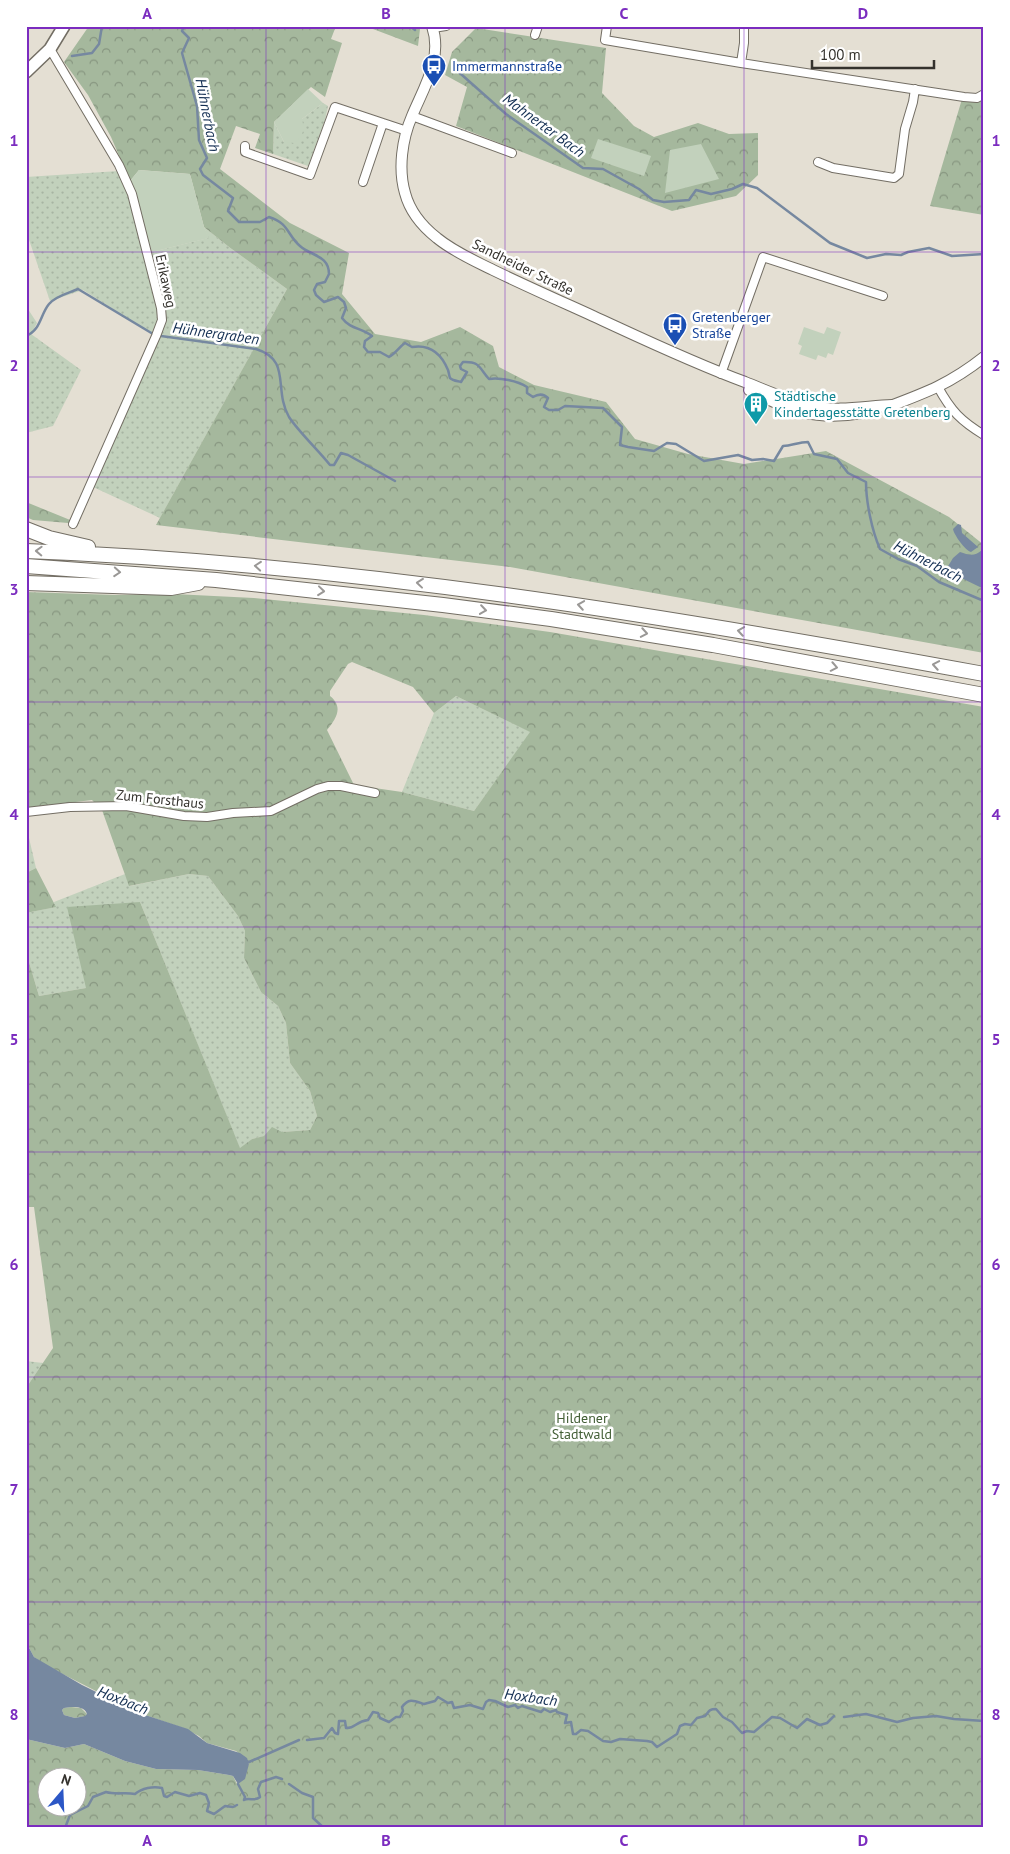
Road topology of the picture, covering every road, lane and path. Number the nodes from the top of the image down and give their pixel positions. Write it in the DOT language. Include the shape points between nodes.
graph roads {
  1 [pos="64,26"];
  2 [pos="446,26"];
  3 [pos="538,26"];
  4 [pos="607,26"];
  5 [pos="744,26"];
  6 [pos="432,27"];
  7 [pos="535,35"];
  8 [pos="50,49"];
  9 [pos="742,63"];
  10 [pos="26,72"];
  11 [pos="915,89"];
  12 [pos="984,94"];
  13 [pos="412,116"];
  14 [pos="383,123"];
  15 [pos="407,130"];
  16 [pos="245,146"];
  17 [pos="512,153"];
  18 [pos="818,162"];
  19 [pos="363,182"];
  20 [pos="883,296"];
  21 [pos="984,357"];
  22 [pos="721,374"];
  23 [pos="938,388"];
  24 [pos="984,435"];
  25 [pos="73,524"];
  26 [pos="26,529"];
  27 [pos="26,536"];
  28 [pos="49,538"];
  29 [pos="26,551"];
  30 [pos="122,555"];
  31 [pos="26,566"];
  32 [pos="216,580"];
  33 [pos="29,584"];
  34 [pos="984,674"];
  35 [pos="984,695"];
  36 [pos="376,793"];
  37 [pos="26,812"];
  1 -- 8 [label="main road"];
  2 -- 6 [label="street, Sandheider Straße"];
  3 -- 7 [label="street"];
  4 -- 9 [label="street" via="605,40"];
  5 -- 9 [label="street"];
  6 -- 13 [label="street, Sandheider Straße" via="436,47 433,65"];
  8 -- 10 [label="main road"];
  8 -- 25 [label="street, Erikaweg" via="119,165 132,194 162,320"];
  9 -- 11 [label="street"];
  11 -- 12 [label="street" via="977,98"];
  11 -- 18 [label="street" via="899,174 894,178 833,168"];
  13 -- 15 [label="street, Sandheider Straße"];
  13 -- 17 [label="street"];
  14 -- 15 [label="street"];
  14 -- 16 [label="street" via="335,107 310,175 245,152"];
  14 -- 19 [label="street"];
  15 -- 22 [label="street, Sandheider Straße" via="402,155 404,193 420,222 437,238 471,259"];
  20 -- 22 [label="street" via="763,256"];
  21 -- 23 [label="street, Sandheider Straße"];
  22 -- 23 [label="street, Sandheider Straße" via="773,402 814,416 850,416 877,411"];
  23 -- 24 [label="street" via="964,423"];
  26 -- 28 [label="highway"];
  27 -- 28 [label="highway"];
  28 -- 30 [label="highway"];
  30 -- 29 [label="highway, one-way"];
  34 -- 30 [label="highway, one-way" via="622,611 472,590 330,573"];
  31 -- 32 [label="highway, one-way"];
  32 -- 33 [label="highway" via="171,588"];
  32 -- 35 [label="highway, one-way" via="608,627"];
  36 -- 37 [label="street, Zum Forsthaus" via="328,786 271,811 207,817 126,806"];
}
